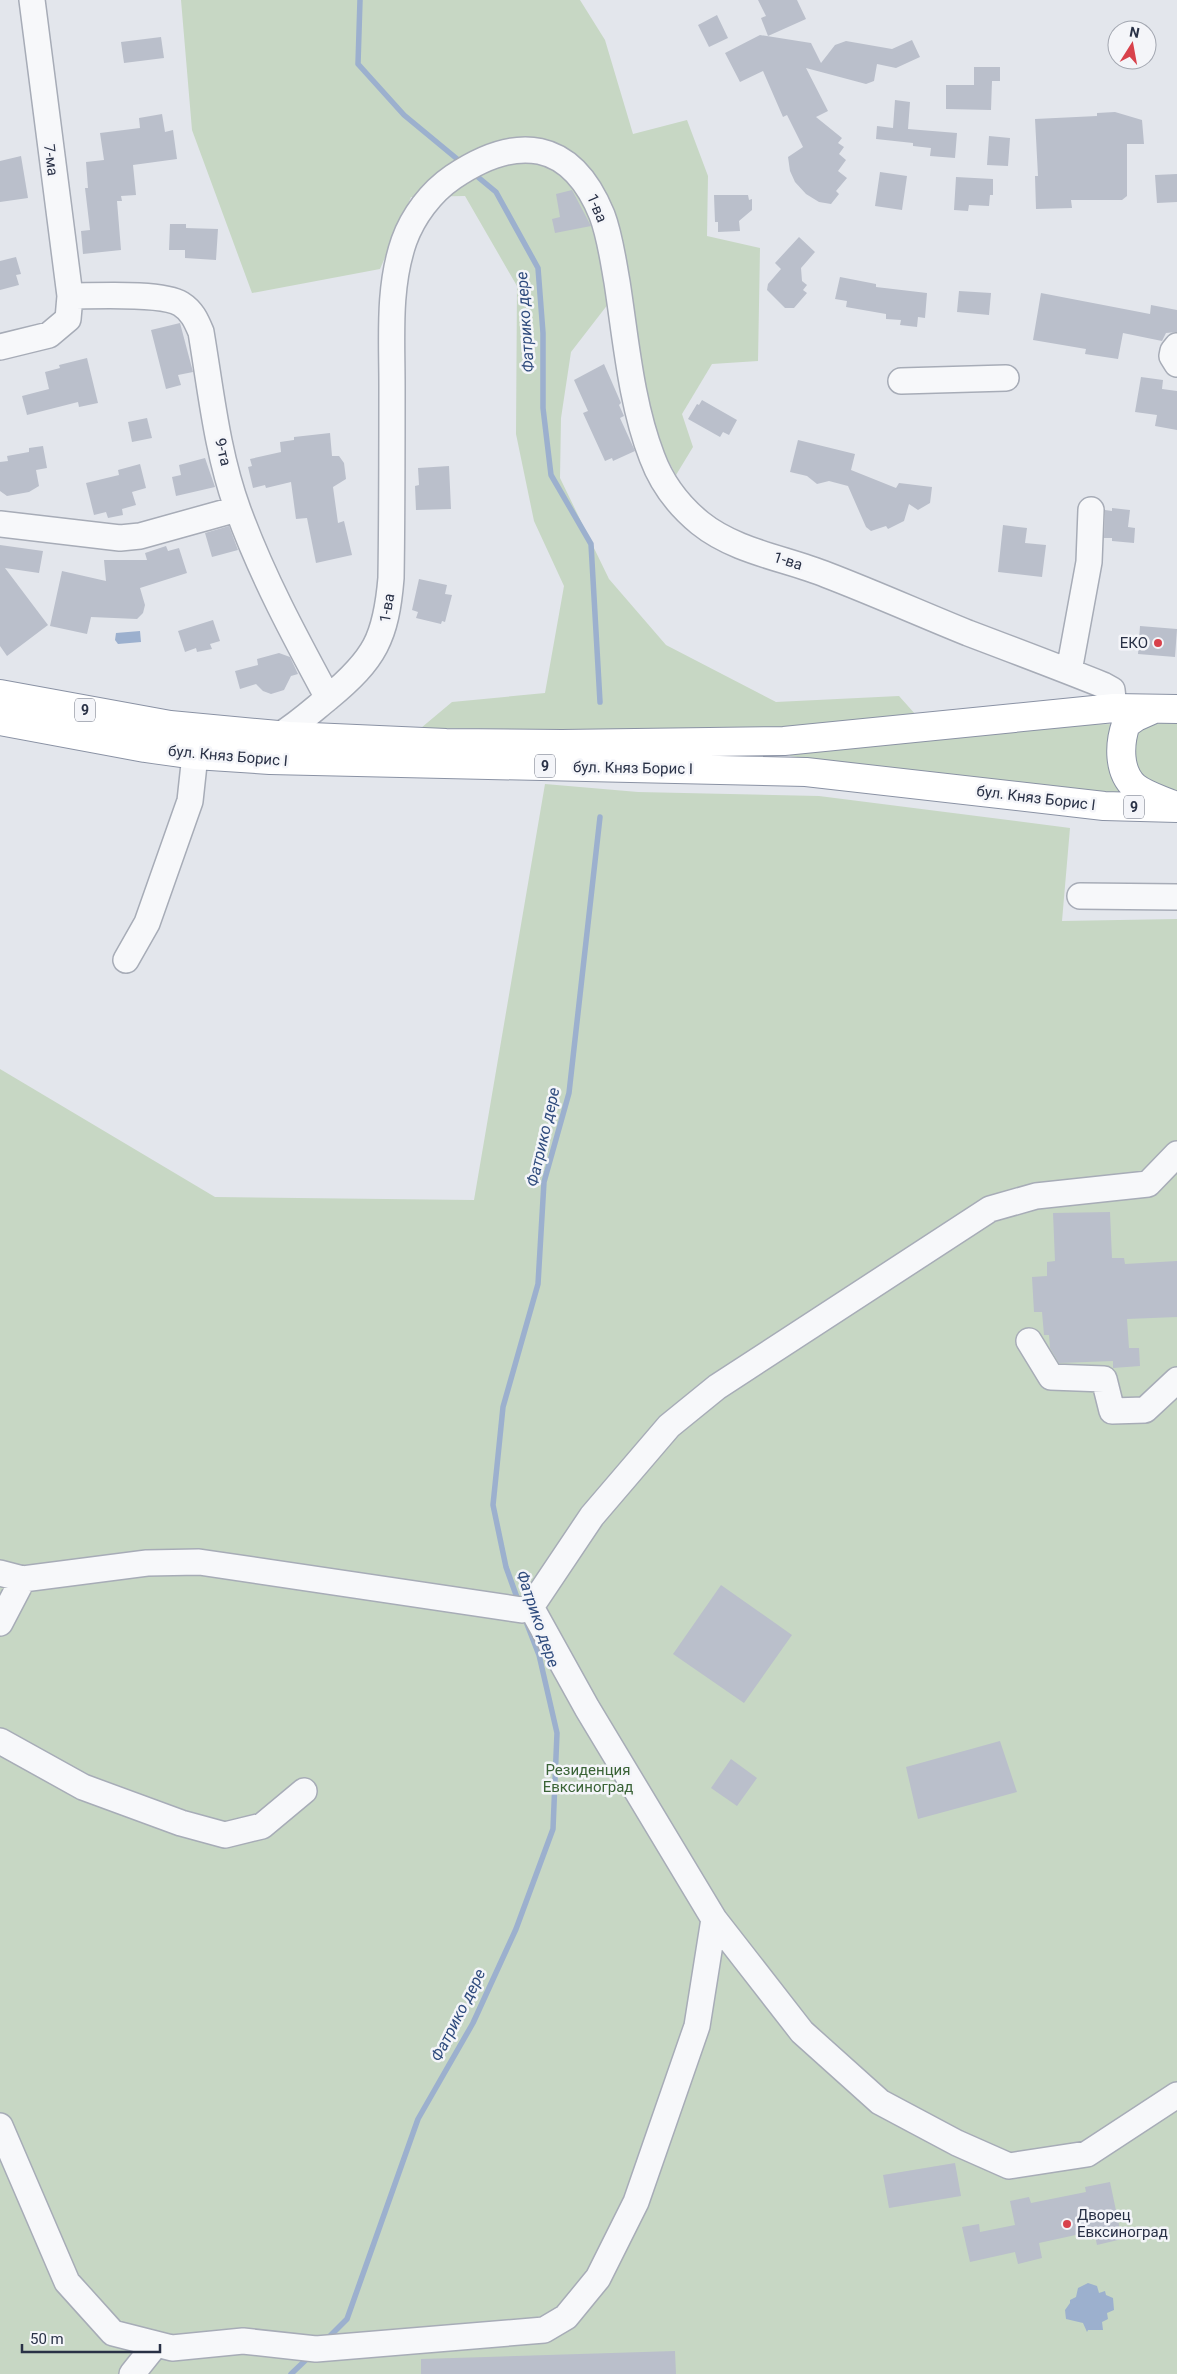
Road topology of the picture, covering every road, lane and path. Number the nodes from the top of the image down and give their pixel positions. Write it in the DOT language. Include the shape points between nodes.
graph roads {
  1 [pos="32,0"];
  2 [pos="69,307"];
  3 [pos="1177,346"];
  4 [pos="0,347"];
  5 [pos="1177,364"];
  6 [pos="1006,378"];
  7 [pos="901,381"];
  8 [pos="237,509"];
  9 [pos="1091,510"];
  10 [pos="0,524"];
  11 [pos="1069,671"];
  12 [pos="0,694"];
  13 [pos="328,698"];
  14 [pos="1114,708"];
  15 [pos="1166,709"];
  16 [pos="0,721"];
  17 [pos="280,735"];
  18 [pos="195,755"];
  19 [pos="1177,807"];
  20 [pos="1080,896"];
  21 [pos="1177,897"];
  22 [pos="126,960"];
  23 [pos="1177,1154"];
  24 [pos="1029,1341"];
  25 [pos="1177,1380"];
  26 [pos="12,1576"];
  27 [pos="531,1607"];
  28 [pos="0,1623"];
  29 [pos="0,1741"];
  30 [pos="304,1790"];
  31 [pos="714,1919"];
  32 [pos="1177,2095"];
  33 [pos="0,2126"];
  34 [pos="156,2344"];
  35 [pos="132,2374"];
  1 -- 2 [label="street, 7-ма"];
  2 -- 4 [label="street" via="49,335"];
  2 -- 8 [label="street, 9-та" via="160,297 180,303 194,315 201,332 221,448"];
  3 -- 5 [label="street" via="1172,356"];
  6 -- 7 [label="street"];
  8 -- 10 [label="street" via="140,536 120,538"];
  8 -- 13 [label="street, 9-та" via="272,594"];
  9 -- 11 [label="street" via="1089,562"];
  11 -- 13 [label="street, 1-ва" via="824,573 731,542 701,524 669,493 652,457 638,407 613,257 603,218 591,191 572,167 547,152 520,148 485,158 451,178 424,203 405,238 395,271 392,321 391,578 388,612 375,649 350,680"];
  11 -- 14 [label="street, 1-ва" via="1112,690"];
  12 -- 17 [label="highway, бул. Княз Борис I / 9" via="170,725"];
  13 -- 17 [label="street, 1-ва"];
  14 -- 15 [label="highway, бул. Княз Борис I / 9"];
  14 -- 17 [label="highway, бул. Княз Борис I / 9" via="784,741 446,743"];
  15 -- 19 [label="highway" via="1136,717 1126,724 1121,747 1123,766 1135,787"];
  16 -- 18 [label="highway, бул. Княз Борис I / 9"];
  18 -- 19 [label="highway, бул. Княз Борис I / 9" via="270,760 806,772 1104,806"];
  18 -- 22 [label="street" via="190,801 147,923"];
  20 -- 21 [label="street"];
  23 -- 27 [label="street" via="1148,1184 1036,1196 990,1209 717,1386 662,1433 592,1516"];
  24 -- 25 [label="street" via="1051,1377 1104,1379 1112,1411 1144,1410"];
  26 -- 27 [label="street" via="148,1563 199,1562 522,1610"];
  26 -- 28 [label="street"];
  27 -- 31 [label="street" via="587,1708"];
  29 -- 30 [label="street" via="83,1787 181,1823 225,1835 262,1826"];
  31 -- 32 [label="street" via="802,2032 880,2102 957,2143 1009,2166 1086,2154"];
  31 -- 34 [label="street" via="697,2026 636,2202 598,2278 566,2316 544,2330 316,2349 243,2341 172,2348"];
  33 -- 34 [label="street" via="67,2282 112,2333"];
  34 -- 35 [label="street"];
}
